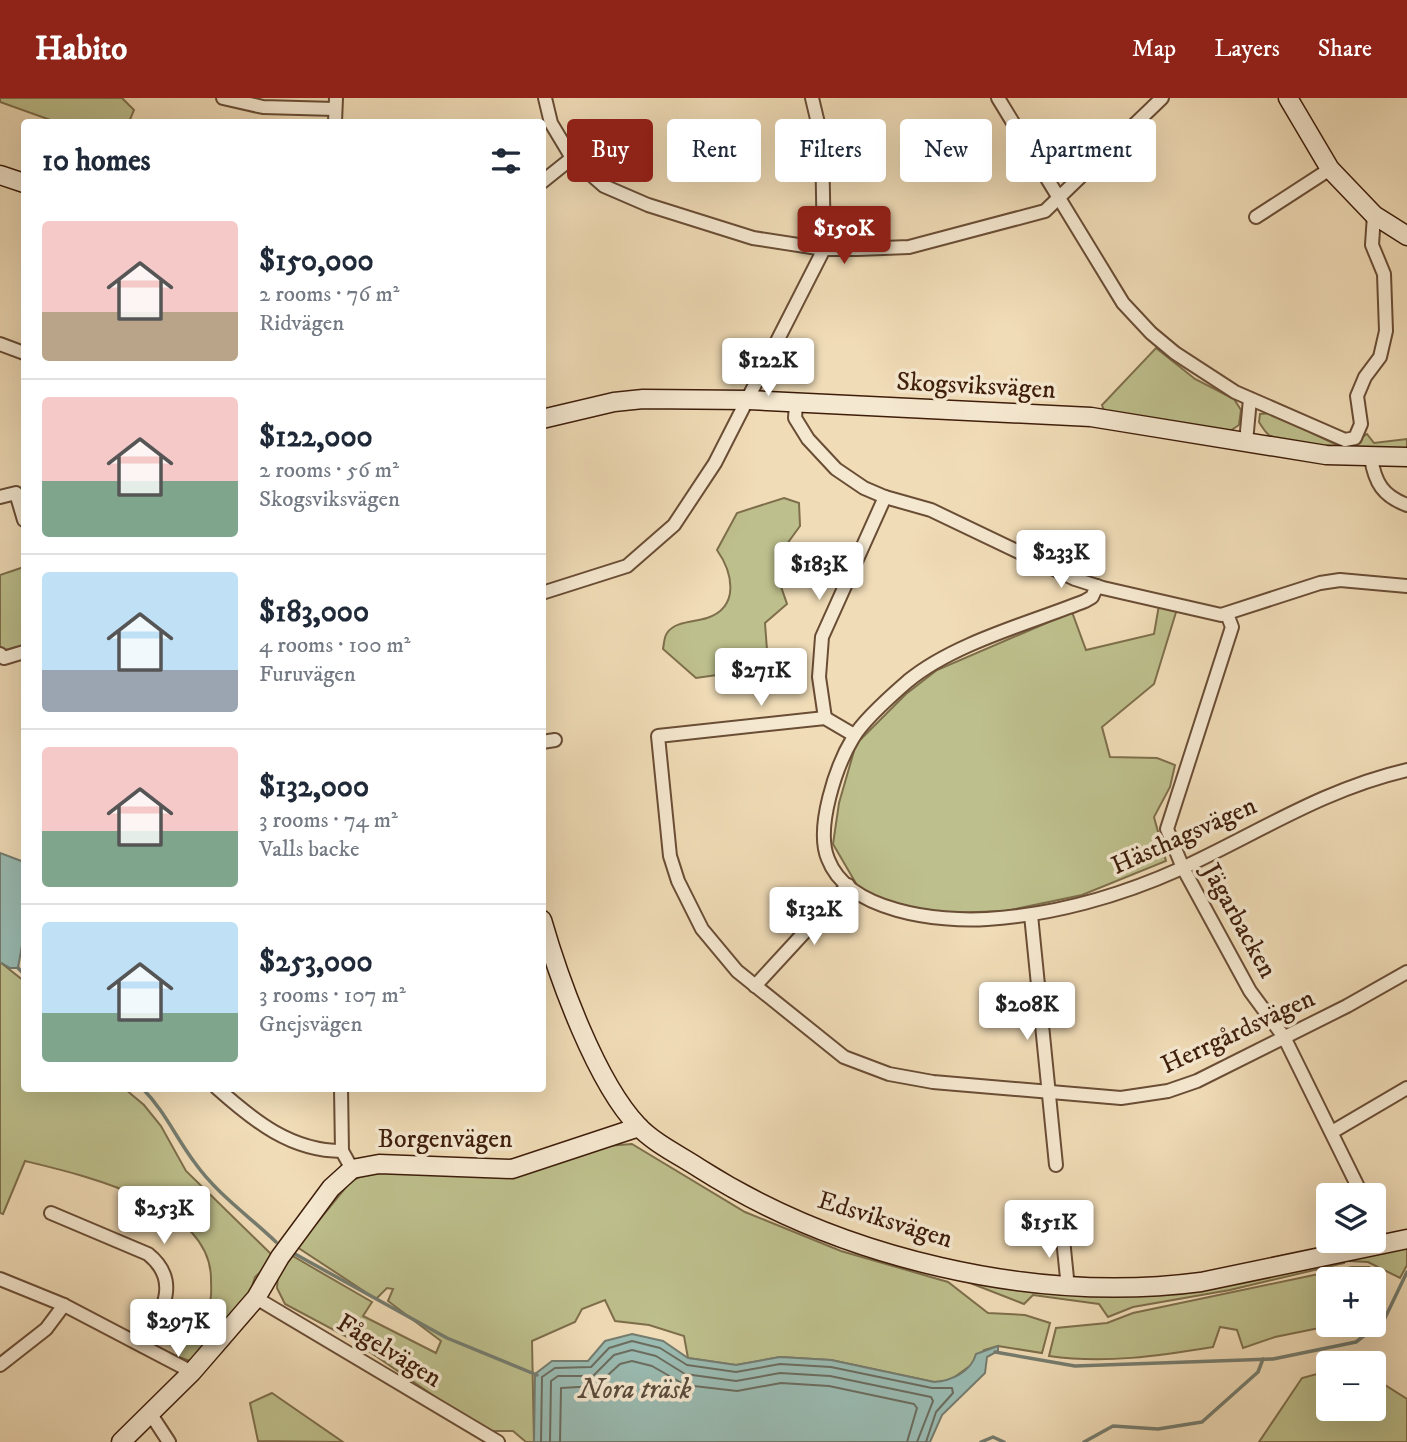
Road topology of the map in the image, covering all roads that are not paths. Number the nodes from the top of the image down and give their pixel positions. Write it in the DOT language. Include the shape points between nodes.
graph roads {
  1 [pos="223,98"];
  2 [pos="545,98"];
  3 [pos="812,98"];
  4 [pos="998,98"];
  5 [pos="1162,98"];
  6 [pos="1288,98"];
  7 [pos="335,103"];
  8 [pos="567,150"];
  9 [pos="567,162"];
  10 [pos="1330,169"];
  11 [pos="0,175"];
  12 [pos="546,179"];
  13 [pos="21,182"];
  14 [pos="599,182"];
  15 [pos="1060,196"];
  16 [pos="1374,215"];
  17 [pos="1256,216"];
  18 [pos="1406,234"];
  19 [pos="824,249"];
  20 [pos="0,344"];
  21 [pos="21,352"];
  22 [pos="1250,399"];
  23 [pos="749,400"];
  24 [pos="796,404"];
  25 [pos="546,418"];
  26 [pos="1246,442"];
  27 [pos="1407,457"];
  28 [pos="1371,458"];
  29 [pos="0,497"];
  30 [pos="885,497"];
  31 [pos="1407,505"];
  32 [pos="21,510"];
  33 [pos="1097,586"];
  34 [pos="1407,586"];
  35 [pos="546,592"];
  36 [pos="1227,614"];
  37 [pos="21,653"];
  38 [pos="0,654"];
  39 [pos="825,718"];
  40 [pos="854,735"];
  41 [pos="1407,770"];
  42 [pos="1183,868"];
  43 [pos="848,885"];
  44 [pos="1031,915"];
  45 [pos="546,933"];
  46 [pos="1407,972"];
  47 [pos="755,986"];
  48 [pos="1284,1037"];
  49 [pos="1407,1088"];
  50 [pos="1048,1091"];
  51 [pos="221,1092"];
  52 [pos="341,1092"];
  53 [pos="639,1127"];
  54 [pos="1332,1132"];
  55 [pos="342,1151"];
  56 [pos="1056,1165"];
  57 [pos="352,1169"];
  58 [pos="1356,1183"];
  59 [pos="51,1213"];
  60 [pos="1062,1229"];
  61 [pos="1407,1240"];
  62 [pos="1386,1243"];
  63 [pos="1338,1253"];
  64 [pos="0,1279"];
  65 [pos="1068,1288"];
  66 [pos="256,1298"];
  67 [pos="64,1305"];
  68 [pos="143,1346"];
  69 [pos="0,1365"];
  70 [pos="192,1372"];
  71 [pos="150,1413"];
  72 [pos="121,1442"];
  73 [pos="169,1442"];
  74 [pos="498,1442"];
  1 -- 7 [label="street" via="263,107"];
  2 -- 8 [label="street" via="551,123"];
  3 -- 19 [label="street" via="822,140"];
  4 -- 15 [label="street"];
  5 -- 15 [label="street"];
  6 -- 10 [label="street"];
  9 -- 12 [label="street"];
  10 -- 16 [label="street"];
  10 -- 17 [label="street"];
  11 -- 13 [label="street"];
  14 -- 19 [label="street" via="648,205 753,238"];
  15 -- 19 [label="street" via="1034,216 909,247"];
  15 -- 22 [label="street" via="1102,271 1132,313 1175,353"];
  16 -- 18 [label="street"];
  16 -- 22 [label="street" via="1372,245 1384,274 1386,331 1380,357 1357,396 1361,424 1355,438 1336,438"];
  19 -- 23 [label="street"];
  20 -- 21 [label="street"];
  22 -- 26 [label="street"];
  23 -- 24 [label="street, Skogsviksvägen"];
  23 -- 25 [label="street, Skogsviksvägen" via="633,400"];
  23 -- 35 [label="street" via="674,526 627,566"];
  24 -- 26 [label="street, Skogsviksvägen" via="1091,417"];
  24 -- 30 [label="street" via="795,418 836,469"];
  26 -- 28 [label="street, Skogsviksvägen"];
  27 -- 28 [label="street, Skogsviksvägen"];
  28 -- 31 [label="street" via="1381,490"];
  29 -- 32 [label="street" via="16,493"];
  30 -- 33 [label="street" via="932,510"];
  30 -- 39 [label="street" via="821,636 819,677"];
  33 -- 36 [label="street"];
  33 -- 40 [label="street, Hästhagsvägen" via="1085,601 925,669"];
  34 -- 36 [label="street" via="1340,580 1320,583"];
  36 -- 42 [label="street, Jägarbacken" via="1232,627 1167,830"];
  37 -- 38 [label="street" via="4,658"];
  39 -- 40 [label="street"];
  39 -- 47 [label="street, Herrgårdsvägen" via="658,736 670,856 678,881 702,929"];
  40 -- 43 [label="street, Hästhagsvägen" via="840,764 823,828 828,861"];
  41 -- 42 [label="street, Hästhagsvägen" via="1328,794"];
  42 -- 44 [label="street, Hästhagsvägen" via="1140,886"];
  42 -- 48 [label="street, Jägarbacken" via="1250,991"];
  43 -- 44 [label="street, Hästhagsvägen" via="885,906 947,920"];
  43 -- 47 [label="street"];
  44 -- 50 [label="street"];
  45 -- 53 [label="street, Edsviksvägen" via="580,1024"];
  46 -- 48 [label="street, Herrgårdsvägen"];
  47 -- 50 [label="street, Herrgårdsvägen" via="844,1057 889,1074"];
  48 -- 50 [label="street, Herrgårdsvägen" via="1197,1082 1168,1091 1121,1098"];
  48 -- 54 [label="street, Jägarbacken"];
  49 -- 54 [label="street"];
  50 -- 56 [label="street"];
  51 -- 55 [label="street" via="249,1117 279,1135 319,1151"];
  52 -- 55 [label="street"];
  53 -- 57 [label="street, Borgenvägen" via="512,1169 379,1164"];
  53 -- 65 [label="street, Edsviksvägen" via="724,1184 803,1223 963,1271"];
  54 -- 58 [label="street, Jägarbacken"];
  55 -- 57 [label="street"];
  57 -- 66 [label="street, Borgenvägen" via="331,1188"];
  59 -- 68 [label="street" via="135,1248 159,1263 166,1276 164,1304"];
  60 -- 65 [label="street"];
  61 -- 62 [label="street, Edsviksvägen"];
  63 -- 65 [label="street, Edsviksvägen" via="1191,1283"];
  64 -- 67 [label="street"];
  66 -- 70 [label="street, Borgenvägen"];
  66 -- 74 [label="street, Fågelvägen"];
  67 -- 68 [label="street"];
  67 -- 69 [label="street" via="46,1329"];
  68 -- 70 [label="street"];
  70 -- 71 [label="street, Borgenvägen"];
  71 -- 72 [label="street, Borgenvägen"];
  71 -- 73 [label="street"];
}
